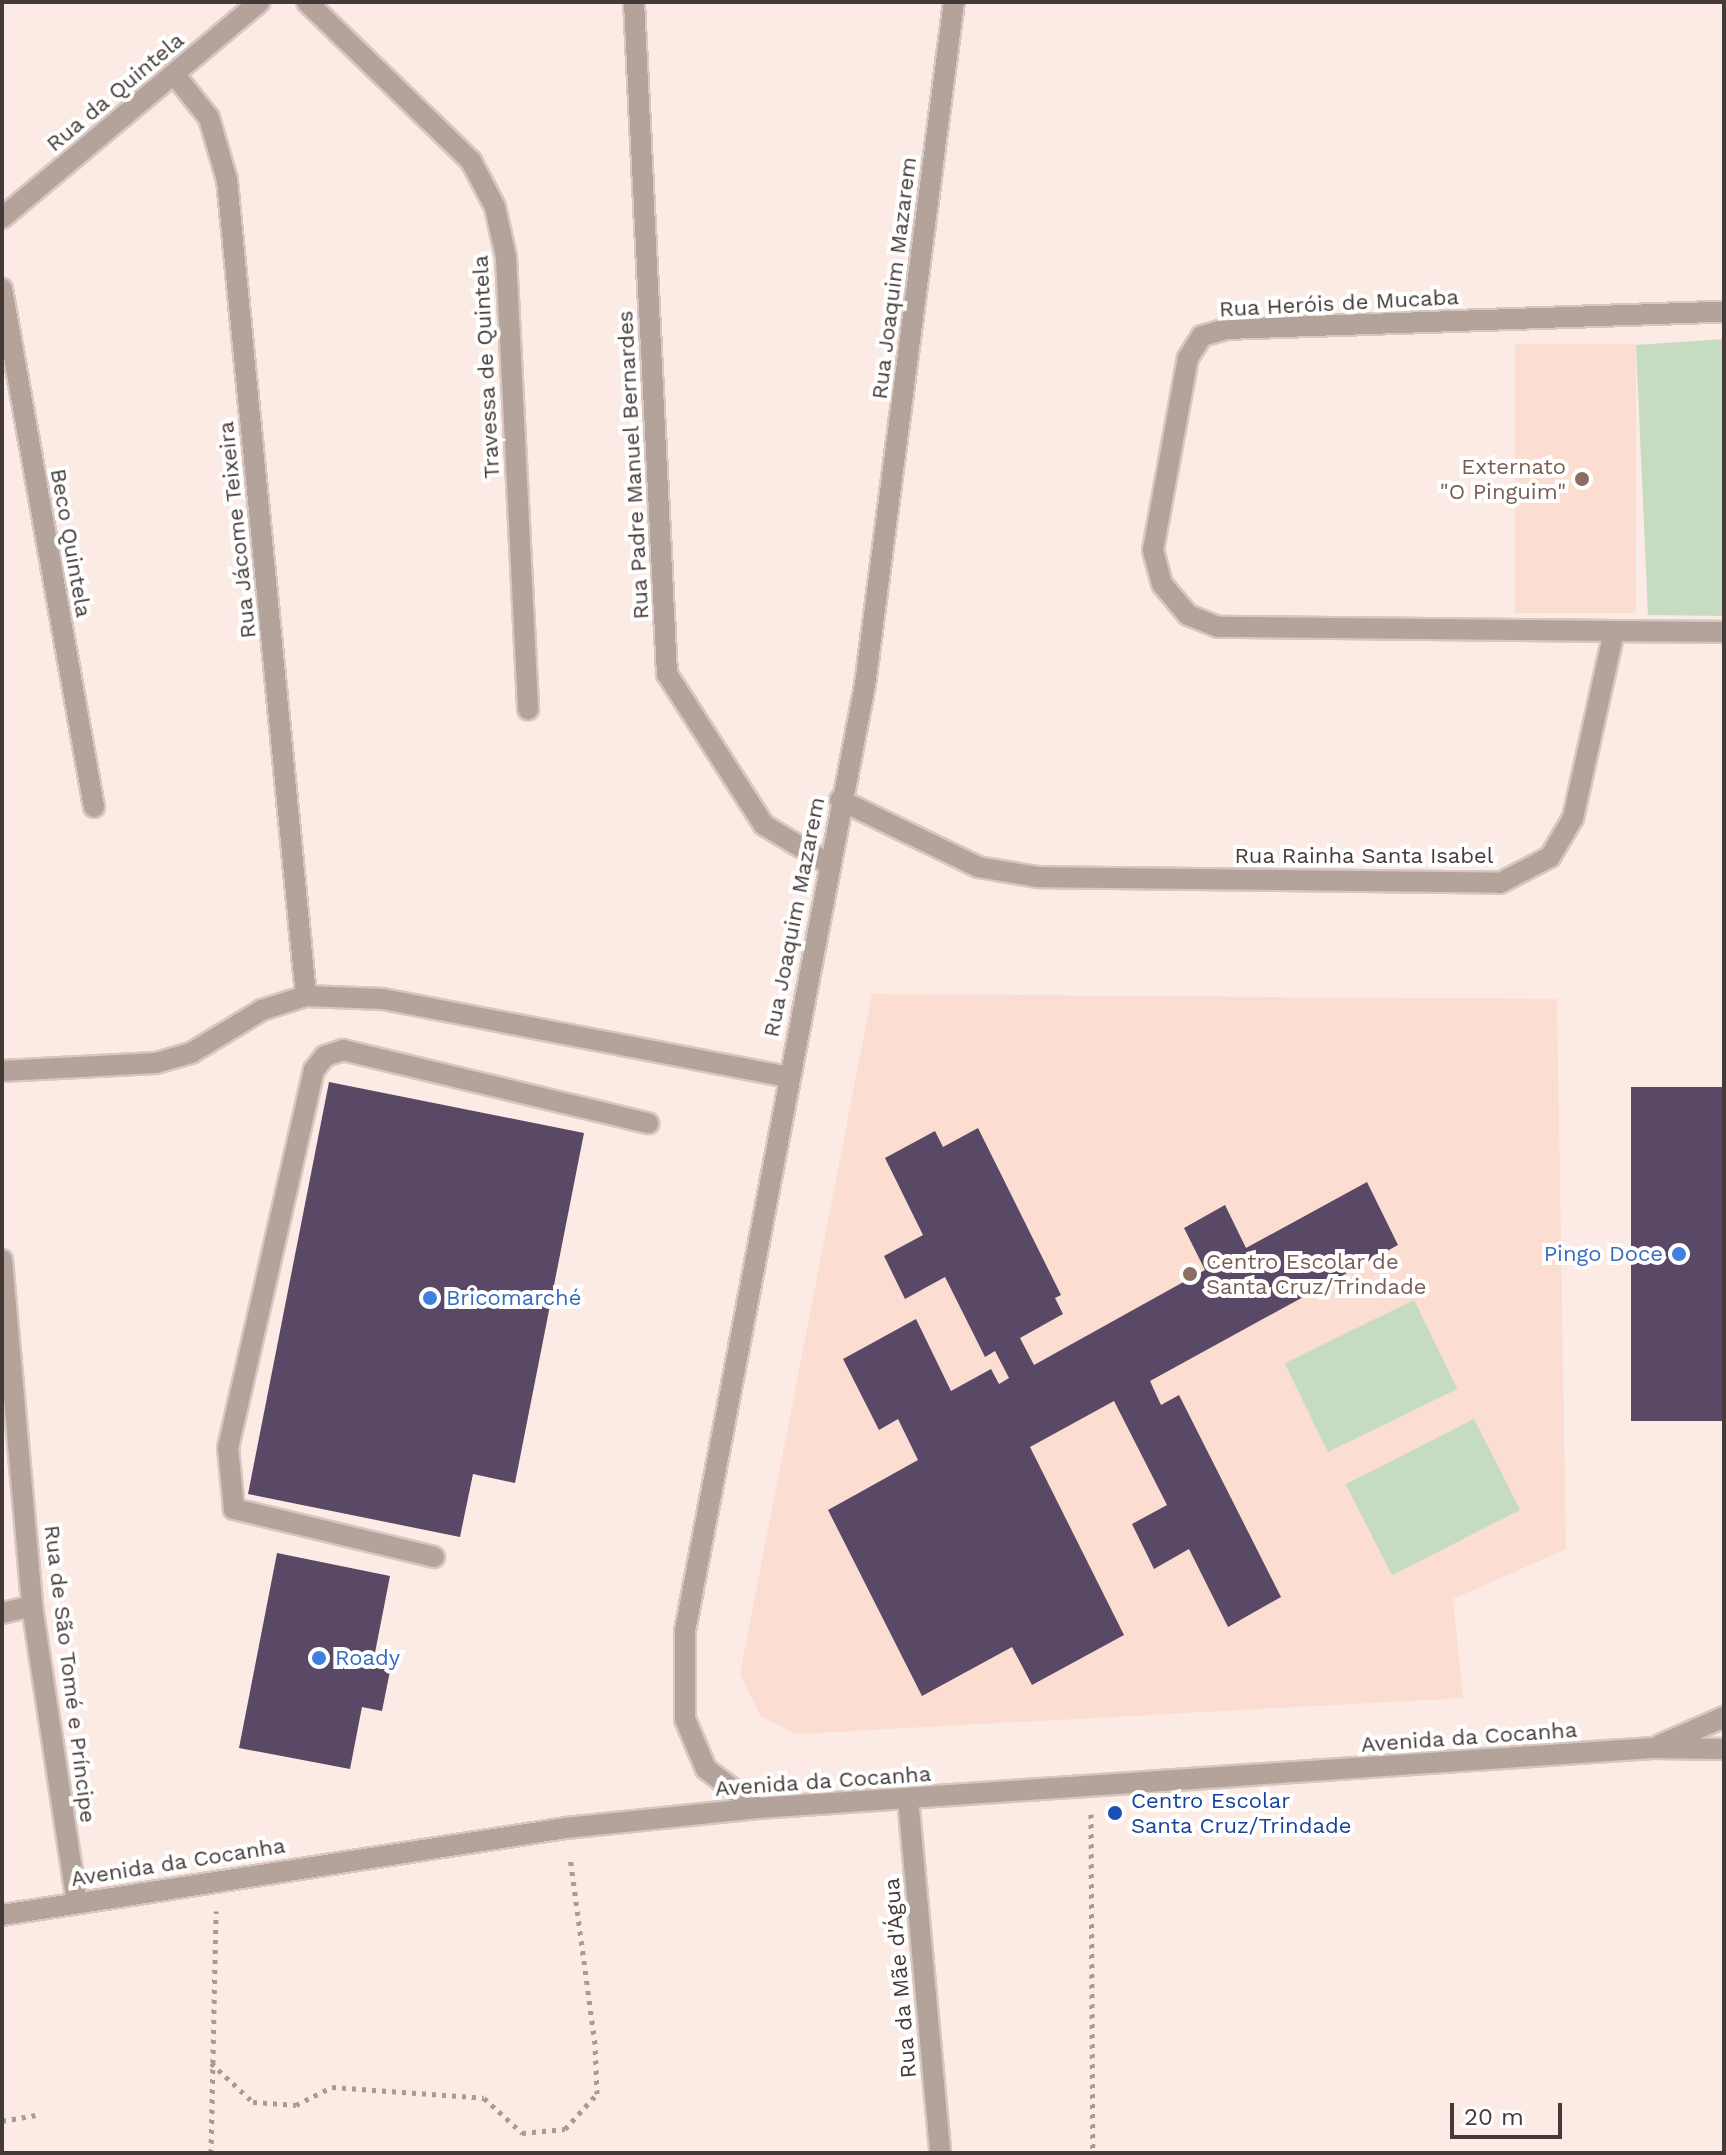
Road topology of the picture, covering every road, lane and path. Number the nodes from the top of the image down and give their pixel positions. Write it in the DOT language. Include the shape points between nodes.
graph roads {
  1 [pos="259,2"];
  2 [pos="307,2"];
  3 [pos="634,2"];
  4 [pos="954,2"];
  5 [pos="174,74"];
  6 [pos="2,218"];
  7 [pos="2,289"];
  8 [pos="1724,312"];
  9 [pos="1614,631"];
  10 [pos="1724,632"];
  11 [pos="528,709"];
  12 [pos="840,800"];
  13 [pos="94,807"];
  14 [pos="827,863"];
  15 [pos="306,996"];
  16 [pos="2,1071"];
  17 [pos="788,1077"];
  18 [pos="648,1123"];
  19 [pos="2,1260"];
  20 [pos="6,1332"];
  21 [pos="434,1557"];
  22 [pos="32,1606"];
  23 [pos="2,1613"];
  24 [pos="1724,1717"];
  25 [pos="1653,1748"];
  26 [pos="1724,1749"];
  27 [pos="1091,1786"];
  28 [pos="908,1798"];
  29 [pos="758,1808"];
  30 [pos="566,1828"];
  31 [pos="217,1878"];
  32 [pos="77,1903"];
  33 [pos="2,1915"];
  34 [pos="211,2063"];
  35 [pos="40,2114"];
  36 [pos="2,2121"];
  37 [pos="211,2153"];
  38 [pos="940,2153"];
  39 [pos="1093,2153"];
  1 -- 5 [label="street, Rua da Quintela"];
  2 -- 11 [label="street, Travessa de Quintela" via="471,161 495,207 506,257"];
  3 -- 14 [label="street, Rua Padre Manuel Bernardes" via="667,674 764,825"];
  4 -- 12 [label="street, Rua Joaquim Mazarem" via="865,685"];
  5 -- 6 [label="street, Rua da Quintela"];
  5 -- 15 [label="street, Rua Jácome Teixeira" via="209,118 227,180"];
  7 -- 13 [label="street, Beco Quintela"];
  8 -- 9 [label="street, Rua Heróis de Mucaba" via="1226,329 1202,336 1188,358 1153,550 1162,584 1188,615 1218,627"];
  9 -- 10 [label="street"];
  9 -- 12 [label="street, Rua Rainha Santa Isabel" via="1573,818 1550,857 1500,883 1038,877 978,867"];
  12 -- 14 [label="street, Rua Joaquim Mazarem"];
  14 -- 17 [label="street, Rua Joaquim Mazarem"];
  15 -- 16 [label="street" via="262,1010 191,1053 156,1063"];
  15 -- 17 [label="street" via="383,999"];
  17 -- 29 [label="street, Rua Joaquim Mazarem" via="685,1631 685,1719 706,1769"];
  18 -- 21 [label="street" via="343,1050 325,1056 314,1070 228,1448 234,1509"];
  19 -- 20 [label="street, Rua de São Tomé e Príncipe"];
  20 -- 22 [label="street, Rua de São Tomé e Príncipe"];
  22 -- 23 [label="street"];
  22 -- 32 [label="street, Rua de São Tomé e Príncipe"];
  24 -- 25 [label="street"];
  25 -- 26 [label="street, Avenida da Cocanha"];
  25 -- 27 [label="street, Avenida da Cocanha"];
  27 -- 28 [label="street, Avenida da Cocanha"];
  27 -- 39 [label="path"];
  28 -- 29 [label="street, Avenida da Cocanha"];
  28 -- 38 [label="street, Rua da Mãe d'Água"];
  29 -- 30 [label="street, Avenida da Cocanha"];
  30 -- 31 [label="street, Avenida da Cocanha"];
  30 -- 34 [label="path" via="597,2094 565,2129 522,2133 484,2098 332,2087 296,2105 253,2102"];
  31 -- 32 [label="street, Avenida da Cocanha"];
  31 -- 34 [label="path"];
  32 -- 33 [label="street, Avenida da Cocanha"];
  34 -- 37 [label="path"];
  35 -- 36 [label="path"];
}
